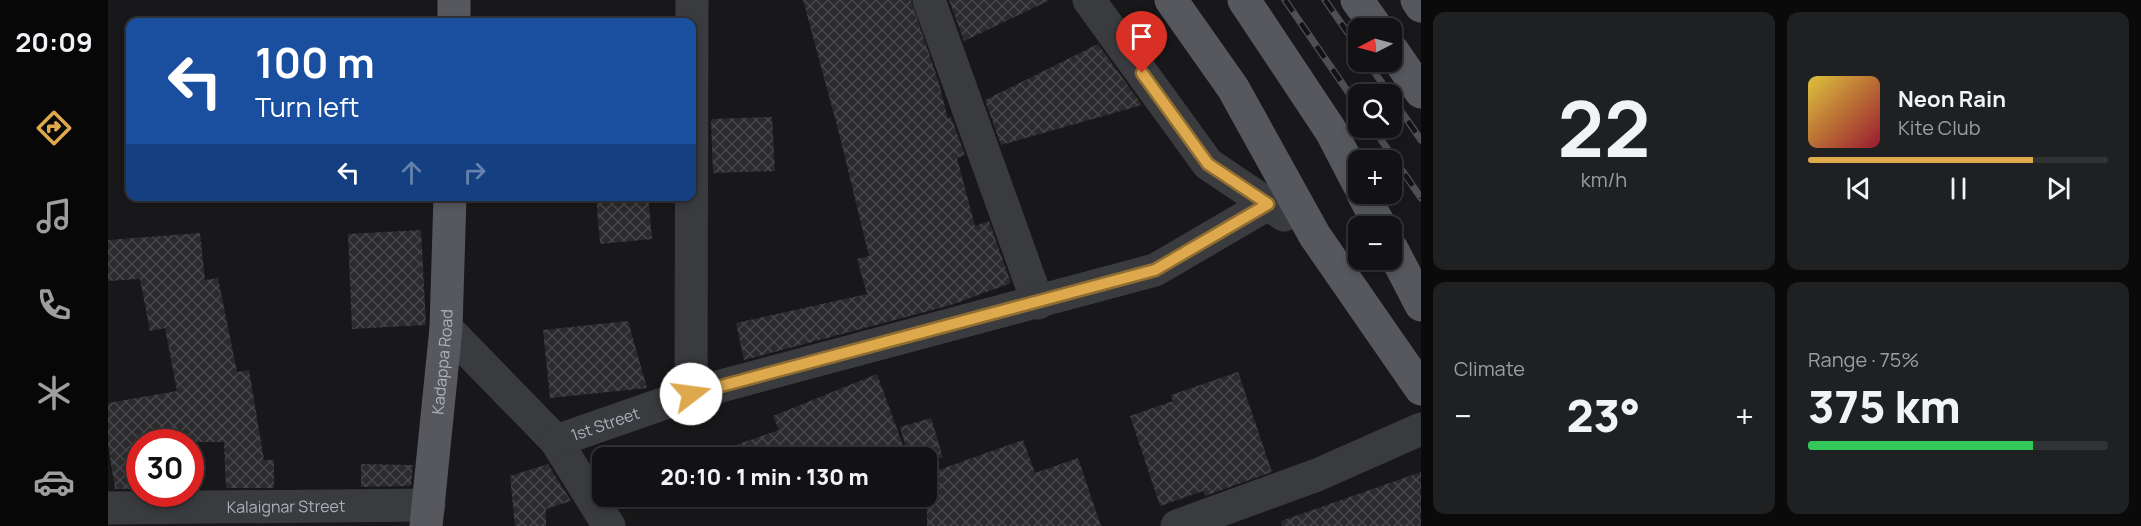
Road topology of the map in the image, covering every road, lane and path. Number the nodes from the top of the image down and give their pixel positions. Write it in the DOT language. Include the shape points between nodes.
graph roads {
  1 [pos="454,0"];
  2 [pos="692,0"];
  3 [pos="929,0"];
  4 [pos="1089,0"];
  5 [pos="1171,0"];
  6 [pos="1244,0"];
  7 [pos="1357,0"];
  8 [pos="1417,0"];
  9 [pos="1421,6"];
  10 [pos="454,18"];
  11 [pos="692,18"];
  12 [pos="1370,18"];
  13 [pos="1402,64"];
  14 [pos="1421,92"];
  15 [pos="1348,164"];
  16 [pos="450,201"];
  17 [pos="691,201"];
  18 [pos="1268,204"];
  19 [pos="1315,236"];
  20 [pos="1402,268"];
  21 [pos="1038,303"];
  22 [pos="1421,305"];
  23 [pos="446,328"];
  24 [pos="1421,388"];
  25 [pos="691,394"];
  26 [pos="1421,429"];
  27 [pos="556,441"];
  28 [pos="108,508"];
  29 [pos="427,515"];
  30 [pos="609,526"];
  31 [pos="1177,526"];
  1 -- 10 [label="main road"];
  2 -- 11 [label="street"];
  3 -- 21 [label="street"];
  4 -- 18 [label="street" via="1208,164"];
  5 -- 19 [label="main road" via="1233,88"];
  6 -- 15 [label="main road" via="1331,131"];
  7 -- 12 [label="main road"];
  8 -- 9 [label="main road"];
  13 -- 14 [label="main road"];
  16 -- 23 [label="main road, Kadappa Road"];
  17 -- 25 [label="street"];
  18 -- 19 [label="street"];
  18 -- 21 [label="street, 1st Street" via="1155,270"];
  19 -- 24 [label="main road"];
  20 -- 22 [label="main road"];
  21 -- 25 [label="street, 1st Street"];
  23 -- 27 [label="street"];
  23 -- 29 [label="main road, Kadappa Road"];
  25 -- 27 [label="street, 1st Street"];
  26 -- 31 [label="street" via="1317,475"];
  27 -- 30 [label="street"];
  28 -- 29 [label="street, Kalaignar Street"];
}
